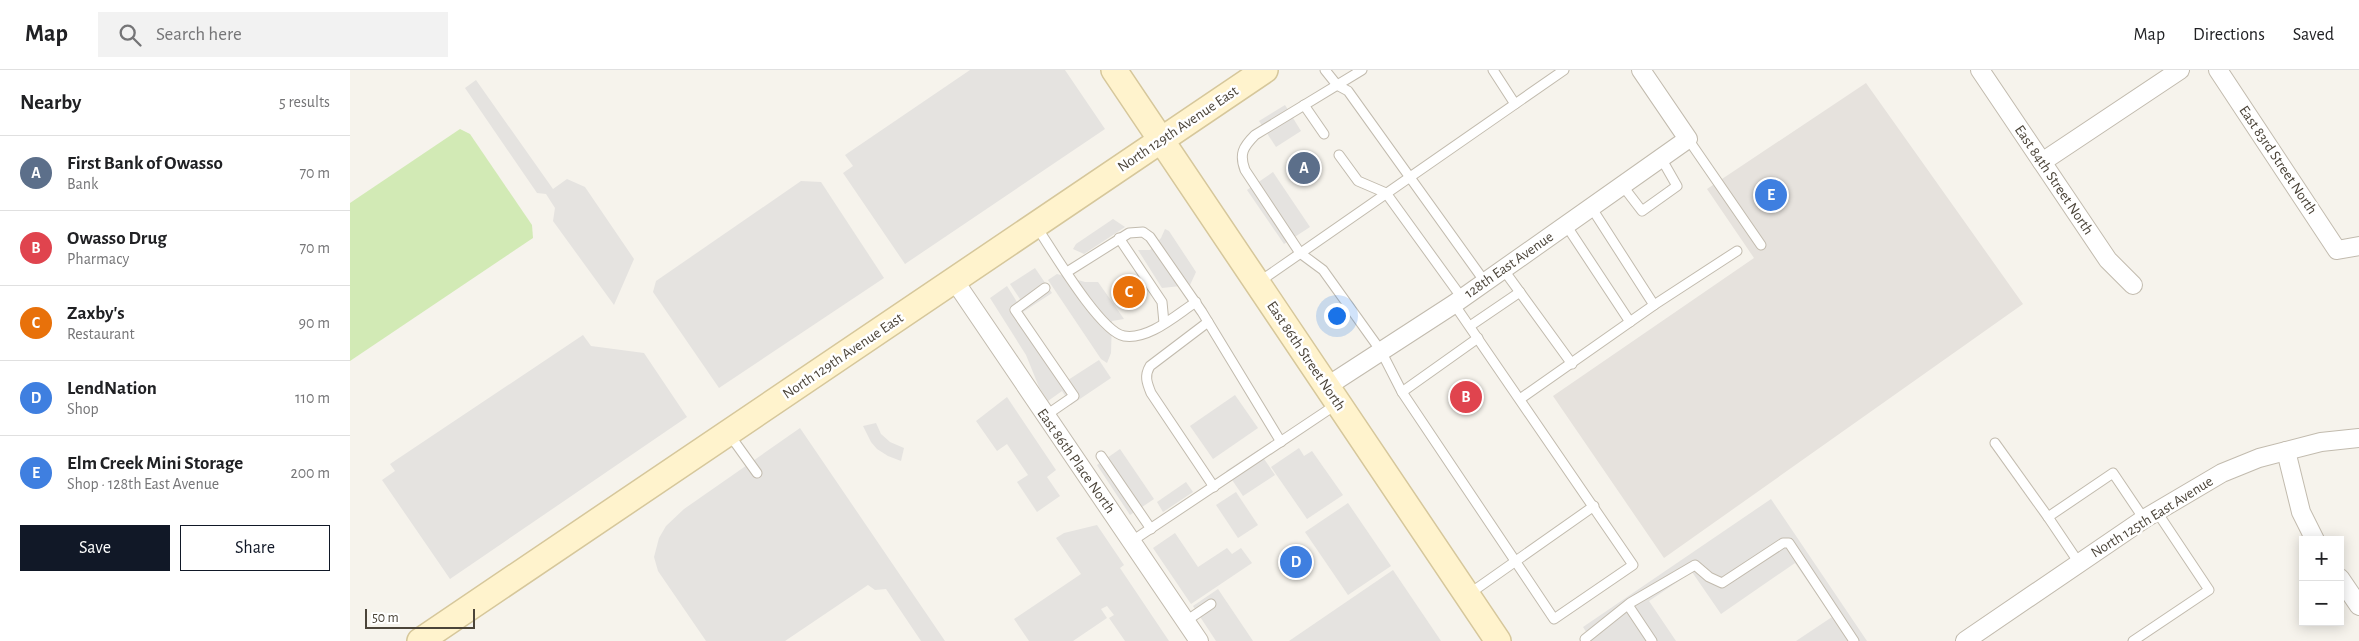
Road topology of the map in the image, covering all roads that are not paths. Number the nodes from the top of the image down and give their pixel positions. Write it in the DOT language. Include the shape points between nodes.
graph roads {
  1 [pos="1114,70"];
  2 [pos="1325,70"];
  3 [pos="1362,70"];
  4 [pos="1492,70"];
  5 [pos="1564,70"];
  6 [pos="1641,70"];
  7 [pos="1980,70"];
  8 [pos="2180,70"];
  9 [pos="2218,70"];
  10 [pos="1256,73"];
  11 [pos="1338,84"];
  12 [pos="1515,104"];
  13 [pos="1304,105"];
  14 [pos="1324,134"];
  15 [pos="1688,138"];
  16 [pos="1162,140"];
  17 [pos="1339,156"];
  18 [pos="1661,158"];
  19 [pos="2042,162"];
  20 [pos="1408,177"];
  21 [pos="1622,185"];
  22 [pos="1386,193"];
  23 [pos="1591,207"];
  24 [pos="1566,225"];
  25 [pos="1036,226"];
  26 [pos="1119,238"];
  27 [pos="1761,245"];
  28 [pos="2359,246"];
  29 [pos="1737,251"];
  30 [pos="1300,253"];
  31 [pos="1503,269"];
  32 [pos="1067,272"];
  33 [pos="954,280"];
  34 [pos="1485,282"];
  35 [pos="1257,283"];
  36 [pos="2133,285"];
  37 [pos="1045,288"];
  38 [pos="1520,292"];
  39 [pos="1458,301"];
  40 [pos="1196,302"];
  41 [pos="1654,305"];
  42 [pos="1208,322"];
  43 [pos="1630,322"];
  44 [pos="1164,323"];
  45 [pos="1470,326"];
  46 [pos="1478,338"];
  47 [pos="1381,351"];
  48 [pos="1572,364"];
  49 [pos="1402,392"];
  50 [pos="1332,396"];
  51 [pos="1520,399"];
  52 [pos="1044,416"];
  53 [pos="728,433"];
  54 [pos="2359,438"];
  55 [pos="1281,442"];
  56 [pos="1995,443"];
  57 [pos="2286,451"];
  58 [pos="1101,456"];
  59 [pos="757,473"];
  60 [pos="1214,487"];
  61 [pos="1594,506"];
  62 [pos="2150,515"];
  63 [pos="2048,517"];
  64 [pos="1150,529"];
  65 [pos="2313,536"];
  66 [pos="1132,541"];
  67 [pos="1515,560"];
  68 [pos="2080,563"];
  69 [pos="2342,581"];
  70 [pos="1467,595"];
  71 [pos="1211,604"];
  72 [pos="1628,604"];
  73 [pos="2359,606"];
  74 [pos="1186,621"];
  75 [pos="1586,640"];
  76 [pos="420,641"];
  77 [pos="1199,641"];
  78 [pos="1498,641"];
  79 [pos="1652,641"];
  80 [pos="1854,641"];
  81 [pos="1965,641"];
  82 [pos="2133,641"];
  1 -- 16 [label="main road, East 86th Street North"];
  2 -- 11 [label="lane"];
  3 -- 11 [label="lane"];
  4 -- 12 [label="lane"];
  5 -- 12 [label="lane"];
  6 -- 15 [label="street"];
  7 -- 19 [label="street, East 84th Street North"];
  8 -- 19 [label="street"];
  9 -- 28 [label="street, East 83rd Street North" via="2337,250"];
  10 -- 16 [label="main road, North 129th Avenue East"];
  11 -- 13 [label="lane"];
  11 -- 20 [label="lane" via="1348,92"];
  12 -- 20 [label="lane"];
  13 -- 14 [label="lane"];
  13 -- 30 [label="lane" via="1255,135 1242,151 1241,159"];
  15 -- 18 [label="street, 128th East Avenue"];
  15 -- 27 [label="lane"];
  16 -- 25 [label="main road, North 129th Avenue East"];
  16 -- 35 [label="main road, East 86th Street North"];
  17 -- 22 [label="lane" via="1358,182"];
  18 -- 21 [label="street, 128th East Avenue"];
  18 -- 21 [label="lane" via="1677,186 1642,211"];
  19 -- 36 [label="street, East 84th Street North" via="2108,260"];
  20 -- 22 [label="lane"];
  20 -- 34 [label="lane"];
  21 -- 23 [label="street, 128th East Avenue"];
  22 -- 30 [label="lane"];
  22 -- 39 [label="lane"];
  23 -- 24 [label="street, 128th East Avenue"];
  23 -- 41 [label="lane"];
  24 -- 31 [label="street, 128th East Avenue"];
  24 -- 43 [label="lane"];
  25 -- 32 [label="lane"];
  25 -- 33 [label="main road, North 129th Avenue East"];
  26 -- 32 [label="lane"];
  26 -- 40 [label="lane" via="1136,231 1150,237"];
  26 -- 44 [label="lane" via="1162,302"];
  29 -- 41 [label="lane"];
  30 -- 35 [label="lane"];
  30 -- 47 [label="lane" via="1323,270"];
  31 -- 34 [label="street, 128th East Avenue"];
  31 -- 38 [label="lane"];
  32 -- 44 [label="lane" via="1113,332 1124,336 1140,334"];
  33 -- 52 [label="street, East 86th Place North"];
  33 -- 53 [label="main road, North 129th Avenue East"];
  34 -- 39 [label="street, 128th East Avenue"];
  35 -- 50 [label="main road, East 86th Street North"];
  37 -- 52 [label="lane" via="1015,310 1074,396"];
  38 -- 45 [label="lane"];
  38 -- 48 [label="lane"];
  39 -- 45 [label="lane"];
  39 -- 47 [label="street, 128th East Avenue"];
  40 -- 42 [label="lane"];
  40 -- 44 [label="lane"];
  41 -- 43 [label="lane"];
  42 -- 55 [label="lane"];
  42 -- 60 [label="lane" via="1146,372 1151,393"];
  43 -- 48 [label="lane"];
  45 -- 46 [label="lane"];
  46 -- 49 [label="lane"];
  46 -- 51 [label="lane"];
  47 -- 49 [label="lane"];
  47 -- 50 [label="street, 128th East Avenue"];
  48 -- 51 [label="lane"];
  49 -- 67 [label="lane"];
  50 -- 55 [label="lane"];
  50 -- 70 [label="main road, East 86th Street North"];
  51 -- 61 [label="lane"];
  52 -- 66 [label="street, East 86th Place North"];
  53 -- 59 [label="lane"];
  53 -- 76 [label="main road, North 129th Avenue East"];
  54 -- 57 [label="street, North 125th East Avenue" via="2320,442"];
  55 -- 60 [label="lane"];
  56 -- 63 [label="lane"];
  57 -- 62 [label="street, North 125th East Avenue" via="2222,473"];
  57 -- 65 [label="street" via="2301,512"];
  58 -- 64 [label="lane"];
  60 -- 64 [label="lane"];
  61 -- 67 [label="lane"];
  61 -- 67 [label="lane" via="1633,565 1554,619"];
  62 -- 63 [label="lane" via="2113,473"];
  62 -- 68 [label="street, North 125th East Avenue"];
  62 -- 82 [label="lane" via="2209,590"];
  63 -- 68 [label="lane"];
  64 -- 66 [label="lane"];
  66 -- 74 [label="street, East 86th Place North"];
  67 -- 70 [label="lane"];
  68 -- 81 [label="street, North 125th East Avenue"];
  69 -- 73 [label="street"];
  70 -- 78 [label="main road, East 86th Street North"];
  71 -- 74 [label="lane"];
  72 -- 75 [label="lane"];
  72 -- 79 [label="lane"];
  72 -- 80 [label="lane" via="1695,565 1722,583 1783,543 1789,544"];
  74 -- 77 [label="street, East 86th Place North"];
}
